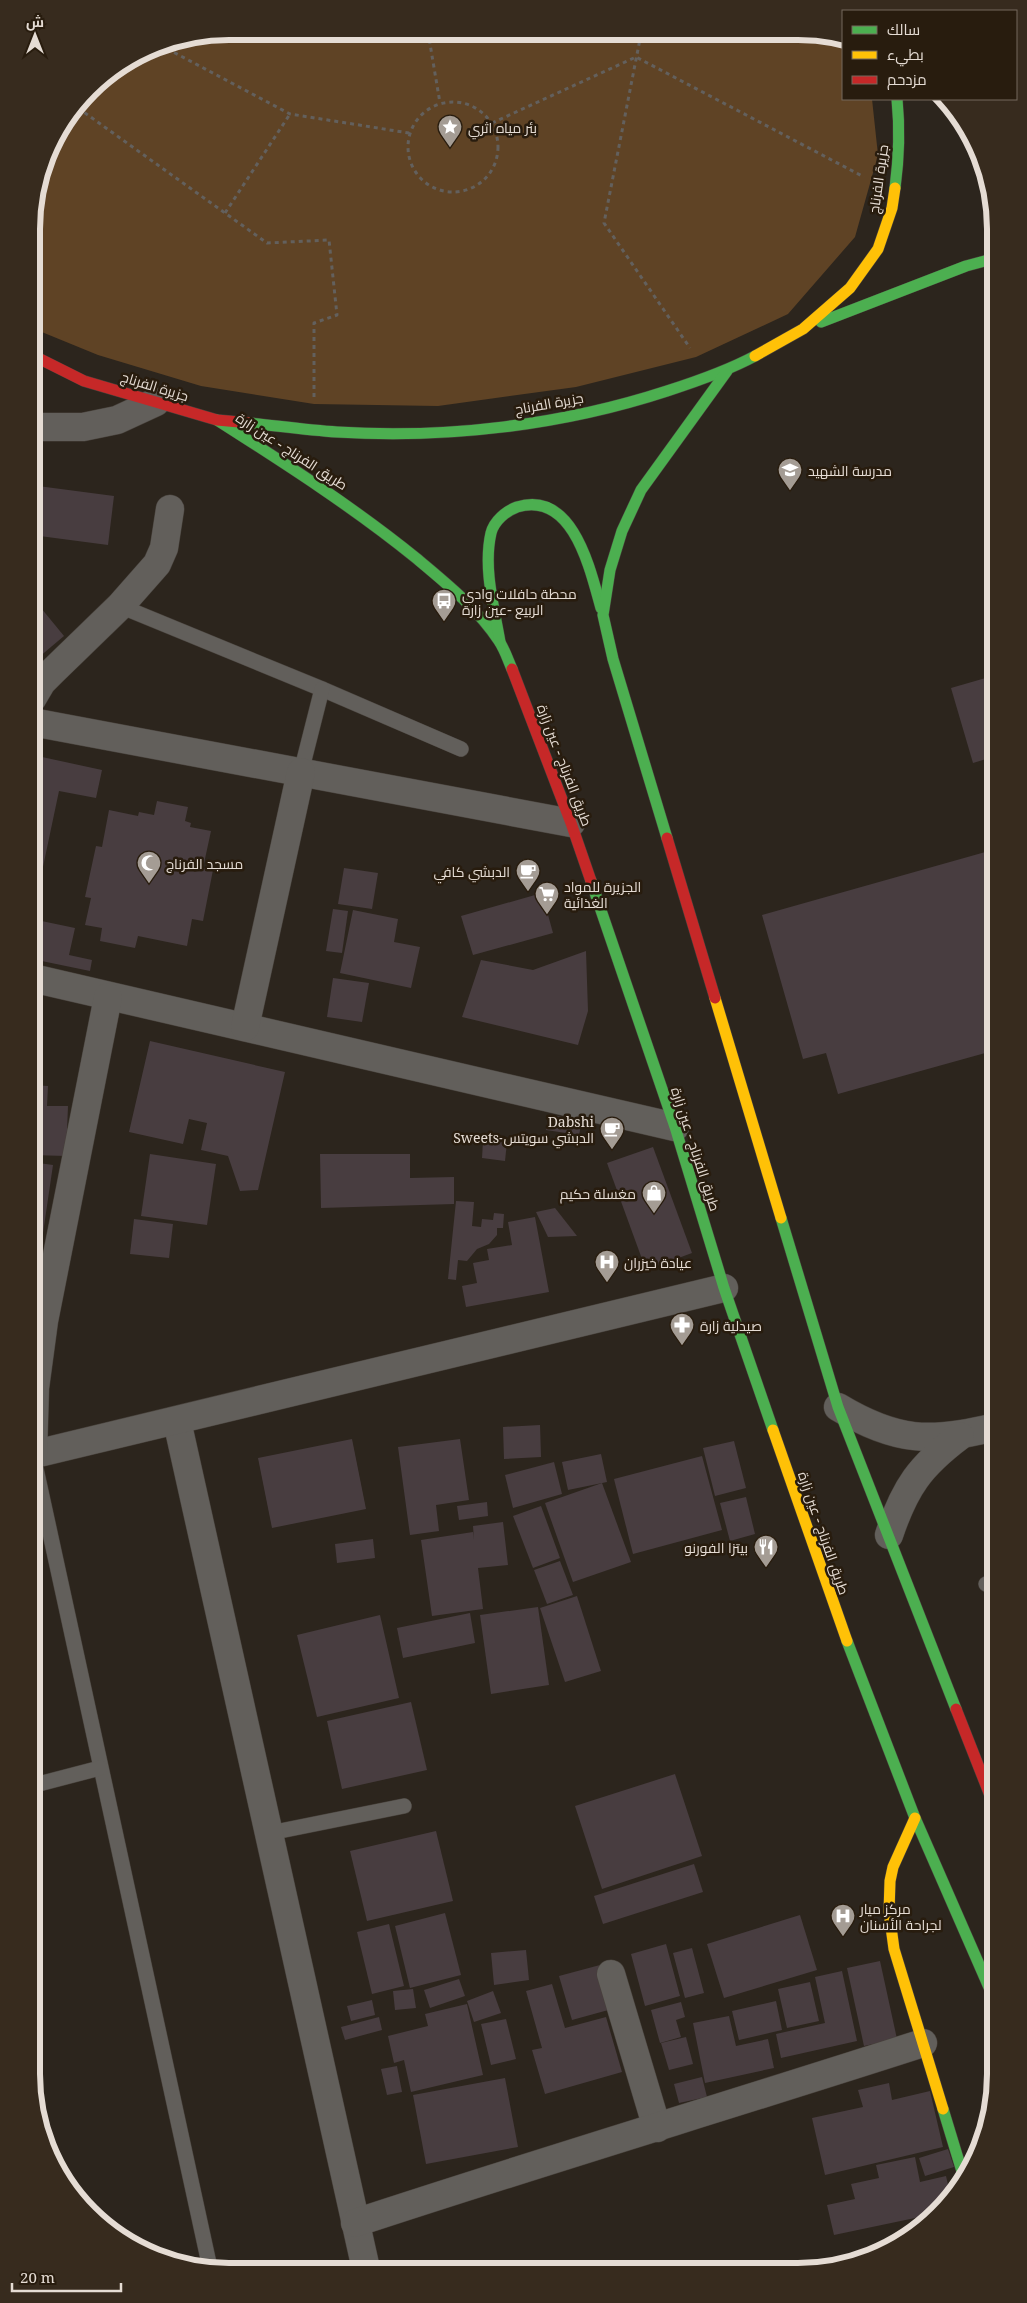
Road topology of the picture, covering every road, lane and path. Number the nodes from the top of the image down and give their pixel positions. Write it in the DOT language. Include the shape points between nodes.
graph roads {
  1 [pos="429,40"];
  2 [pos="640,40"];
  3 [pos="169,50"];
  4 [pos="636,57"];
  5 [pos="897,100"];
  6 [pos="440,103"];
  7 [pos="82,111"];
  8 [pos="290,114"];
  9 [pos="492,122"];
  10 [pos="409,133"];
  11 [pos="871,181"];
  12 [pos="225,213"];
  13 [pos="987,260"];
  14 [pos="803,329"];
  15 [pos="691,349"];
  16 [pos="40,359"];
  17 [pos="727,371"];
  18 [pos="156,402"];
  19 [pos="217,420"];
  20 [pos="40,427"];
  21 [pos="313,430"];
  22 [pos="170,509"];
  23 [pos="120,606"];
  24 [pos="603,615"];
  25 [pos="500,642"];
  26 [pos="40,685"];
  27 [pos="322,689"];
  28 [pos="40,723"];
  29 [pos="461,750"];
  30 [pos="301,772"];
  31 [pos="571,823"];
  32 [pos="40,980"];
  33 [pos="108,997"];
  34 [pos="244,1027"];
  35 [pos="675,1127"];
  36 [pos="724,1288"];
  37 [pos="40,1351"];
  38 [pos="838,1407"];
  39 [pos="177,1421"];
  40 [pos="987,1429"];
  41 [pos="960,1436"];
  42 [pos="40,1453"];
  43 [pos="40,1492"];
  44 [pos="889,1535"];
  45 [pos="100,1768"];
  46 [pos="40,1784"];
  47 [pos="987,1787"];
  48 [pos="404,1806"];
  49 [pos="915,1818"];
  50 [pos="270,1833"];
  51 [pos="612,1974"];
  52 [pos="987,1983"];
  53 [pos="923,2043"];
  54 [pos="657,2128"];
  55 [pos="961,2169"];
  56 [pos="355,2223"];
  57 [pos="209,2262"];
  58 [pos="365,2263"];
  1 -- 6 [label="path"];
  2 -- 4 [label="path"];
  3 -- 8 [label="path"];
  4 -- 9 [label="path"];
  4 -- 11 [label="path"];
  4 -- 15 [label="path" via="604,224"];
  5 -- 14 [label="main road, جزيرة الفرناج" via="898,164 892,208 878,250 850,288"];
  6 -- 9 [label="path" via="469,104"];
  6 -- 10 [label="path" via="426,109"];
  7 -- 12 [label="path"];
  8 -- 10 [label="path"];
  8 -- 12 [label="path"];
  9 -- 10 [label="path" via="498,141 497,155 486,178 469,189 449,192 430,185 415,172 408,153"];
  12 -- 21 [label="path" via="267,244 329,240 337,315 314,323"];
  13 -- 14 [label="main road"];
  14 -- 17 [label="main road, جزيرة الفرناج"];
  16 -- 18 [label="main road, جزيرة الفرناج" via="84,381"];
  17 -- 21 [label="main road, جزيرة الفرناج" via="636,401 544,422 450,432"];
  17 -- 24 [label="main road" via="641,490 622,531 610,570"];
  18 -- 19 [label="main road, جزيرة الفرناج"];
  18 -- 20 [label="street" via="117,420 83,427"];
  19 -- 21 [label="main road, جزيرة الفرناج"];
  19 -- 25 [label="main road, طريق الفرناج - عين زارة" via="318,485 395,541 470,605"];
  22 -- 23 [label="street" via="162,557"];
  23 -- 26 [label="street"];
  23 -- 27 [label="lane"];
  24 -- 25 [label="main road" via="579,543 568,522 550,507 527,503 506,511 492,529 488,552"];
  24 -- 38 [label="main road" via="613,659"];
  25 -- 31 [label="main road, طريق الفرناج - عين زارة"];
  27 -- 29 [label="lane"];
  27 -- 30 [label="lane"];
  28 -- 30 [label="street"];
  30 -- 31 [label="street"];
  30 -- 34 [label="street"];
  31 -- 35 [label="main road, طريق الفرناج - عين زارة"];
  32 -- 33 [label="street"];
  33 -- 34 [label="street"];
  33 -- 37 [label="street"];
  34 -- 35 [label="street"];
  35 -- 36 [label="main road, طريق الفرناج - عين زارة"];
  36 -- 39 [label="street"];
  36 -- 49 [label="main road, طريق الفرناج - عين زارة" via="835,1610"];
  38 -- 41 [label="street" via="865,1424 896,1434 928,1438"];
  38 -- 44 [label="main road"];
  39 -- 42 [label="street"];
  39 -- 50 [label="street"];
  40 -- 41 [label="street"];
  41 -- 44 [label="street" via="935,1454 915,1479 899,1505"];
  43 -- 45 [label="lane"];
  44 -- 47 [label="main road"];
  45 -- 46 [label="lane"];
  45 -- 57 [label="lane"];
  48 -- 50 [label="lane"];
  49 -- 52 [label="main road, طريق الفرناج - عين زارة"];
  49 -- 53 [label="main road" via="898,1848 891,1872 888,1915 894,1949"];
  50 -- 56 [label="street"];
  51 -- 54 [label="street"];
  53 -- 54 [label="street"];
  53 -- 55 [label="main road"];
  54 -- 56 [label="street"];
  56 -- 58 [label="street"];
}
